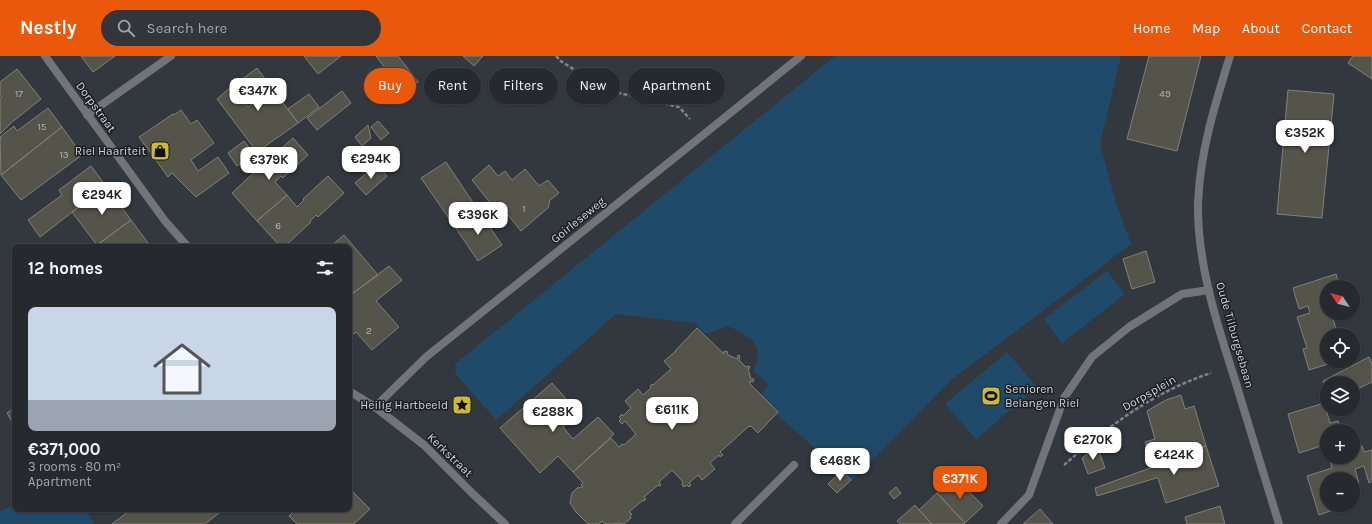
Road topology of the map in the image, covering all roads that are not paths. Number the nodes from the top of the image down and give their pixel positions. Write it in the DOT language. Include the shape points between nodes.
graph roads {
  1 [pos="45,56"];
  2 [pos="171,56"];
  3 [pos="801,56"];
  4 [pos="1230,56"];
  5 [pos="87,115"];
  6 [pos="185,244"];
  7 [pos="1209,290"];
  8 [pos="352,393"];
  9 [pos="375,407"];
  10 [pos="794,465"];
  11 [pos="505,524"];
  12 [pos="735,524"];
  13 [pos="1001,524"];
  14 [pos="1279,524"];
  1 -- 5 [label="street, Dorpstraat"];
  2 -- 5 [label="street"];
  3 -- 9 [label="street, Goirleseweg" via="426,357"];
  4 -- 7 [label="street, Oude Tilburgsebaan" via="1202,162 1198,203 1199,233"];
  5 -- 6 [label="street, Dorpstraat" via="165,221"];
  7 -- 13 [label="street" via="1182,294 1129,326 1092,357 1064,398 1029,495"];
  7 -- 14 [label="street, Oude Tilburgsebaan" via="1214,314"];
  8 -- 9 [label="street"];
  9 -- 11 [label="street, Kerkstraat" via="424,445"];
  10 -- 12 [label="street"];
}
